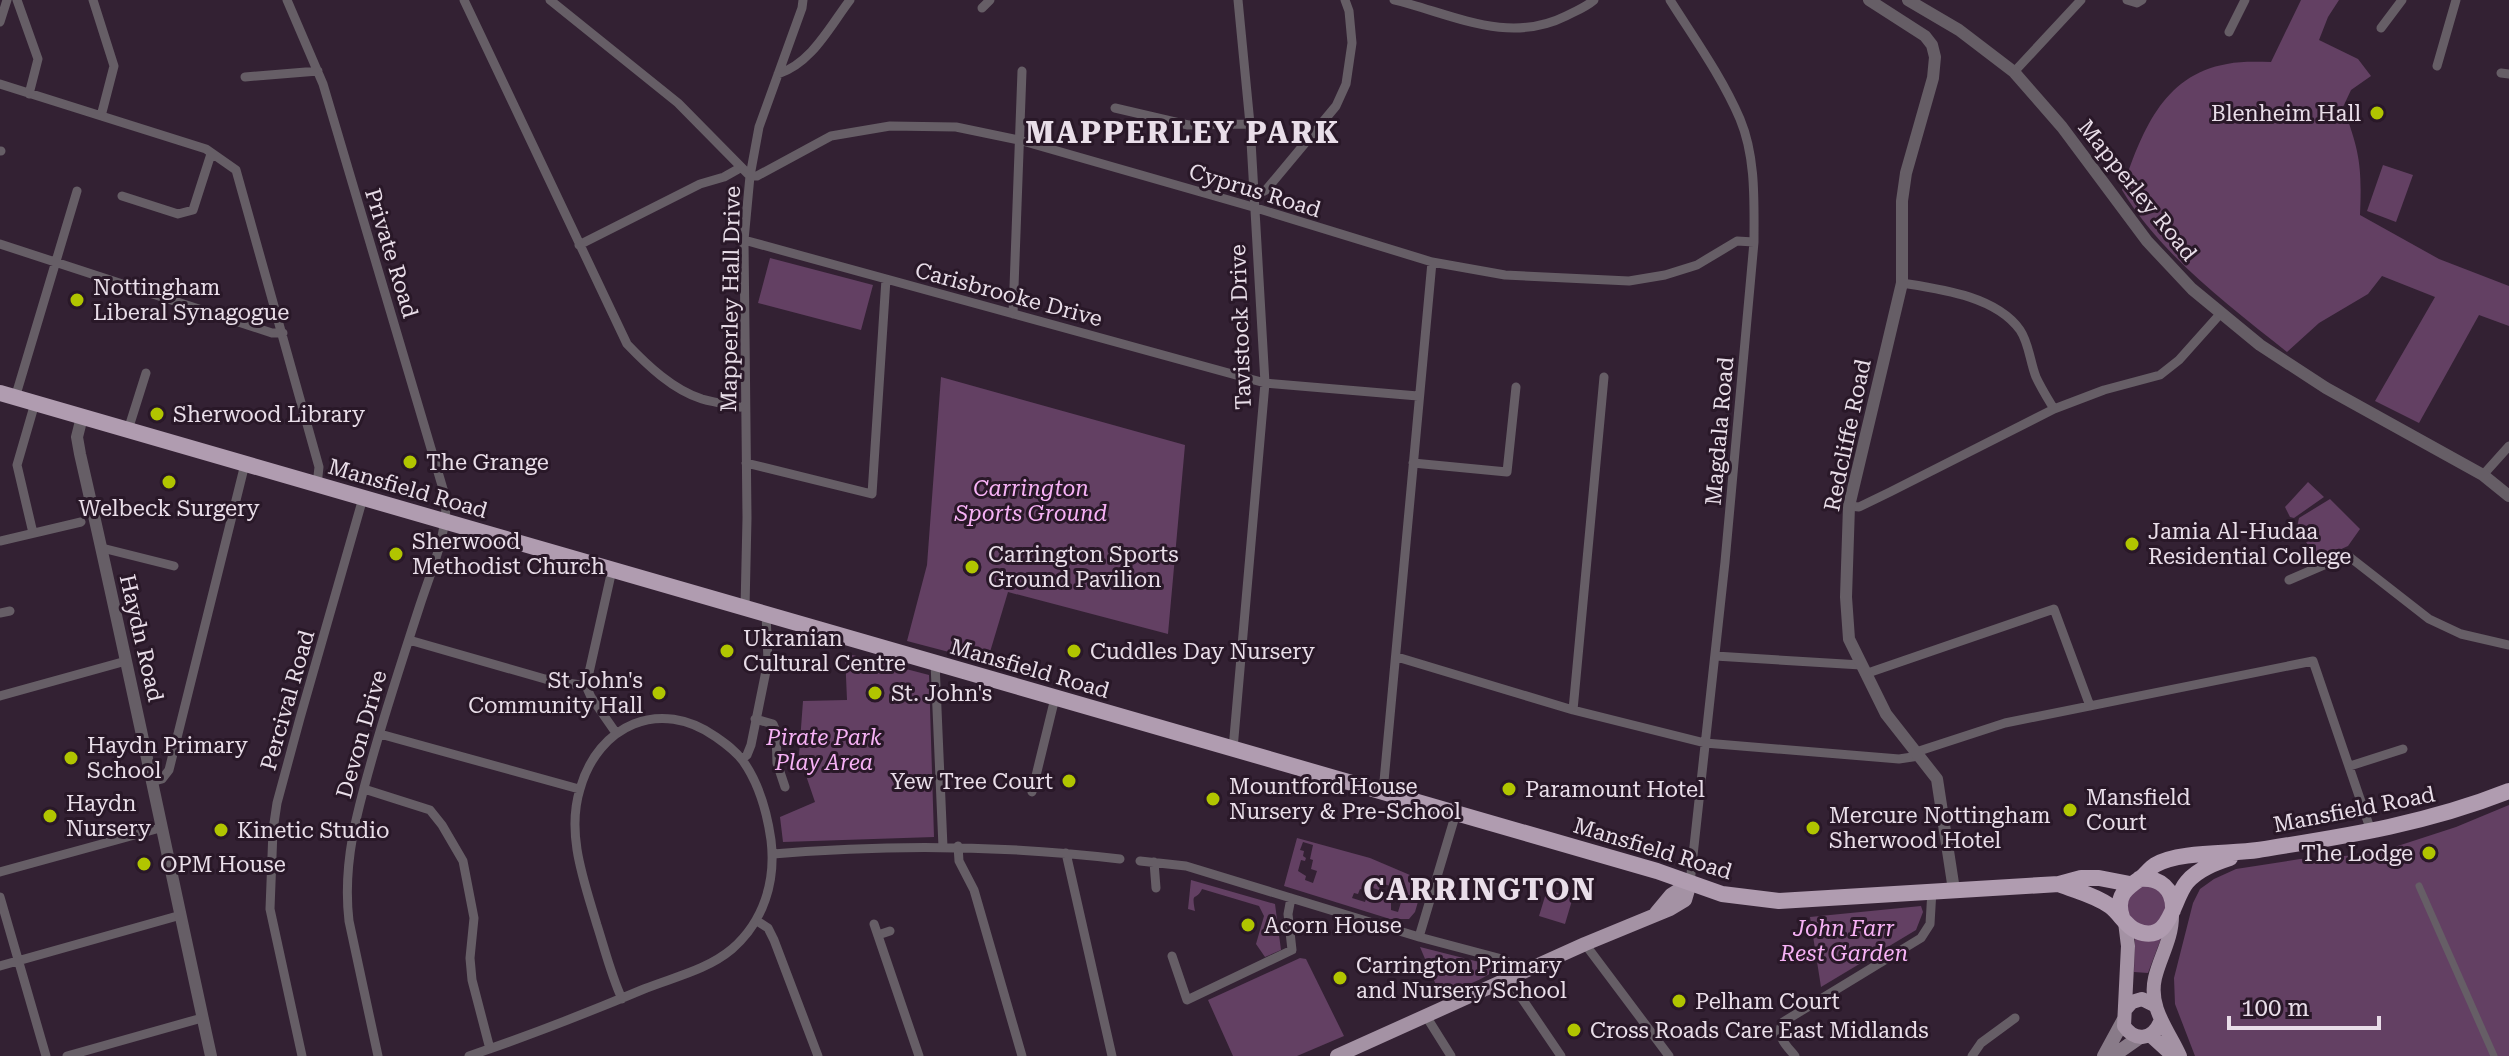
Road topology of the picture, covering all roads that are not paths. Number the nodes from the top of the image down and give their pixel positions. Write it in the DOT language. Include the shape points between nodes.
graph roads {
  1 [pos="7,0"];
  2 [pos="17,0"];
  3 [pos="93,0"];
  4 [pos="287,0"];
  5 [pos="464,0"];
  6 [pos="550,0"];
  7 [pos="803,0"];
  8 [pos="850,0"];
  9 [pos="990,0"];
  10 [pos="1238,0"];
  11 [pos="1345,0"];
  12 [pos="1394,0"];
  13 [pos="1594,0"];
  14 [pos="1670,0"];
  15 [pos="1869,0"];
  16 [pos="2081,0"];
  17 [pos="2127,0"];
  18 [pos="2142,0"];
  19 [pos="2245,0"];
  20 [pos="2402,0"];
  21 [pos="2456,0"];
  22 [pos="1916,2"];
  23 [pos="982,8"];
  24 [pos="0,22"];
  25 [pos="2381,28"];
  26 [pos="2229,32"];
  27 [pos="2437,66"];
  28 [pos="318,71"];
  29 [pos="1022,71"];
  30 [pos="2014,72"];
  31 [pos="778,74"];
  32 [pos="245,77"];
  33 [pos="0,84"];
  34 [pos="29,94"];
  35 [pos="1115,108"];
  36 [pos="101,116"];
  37 [pos="1250,124"];
  38 [pos="1019,140"];
  39 [pos="211,154"];
  40 [pos="740,168"];
  41 [pos="750,176"];
  42 [pos="77,191"];
  43 [pos="122,196"];
  44 [pos="1253,202"];
  45 [pos="744,240"];
  46 [pos="1754,242"];
  47 [pos="0,244"];
  48 [pos="579,245"];
  49 [pos="1432,262"];
  50 [pos="57,263"];
  51 [pos="886,279"];
  52 [pos="1902,283"];
  53 [pos="2221,313"];
  54 [pos="1013,314"];
  55 [pos="283,333"];
  56 [pos="146,373"];
  57 [pos="1604,377"];
  58 [pos="1265,383"];
  59 [pos="1516,387"];
  60 [pos="8,396"];
  61 [pos="1418,396"];
  62 [pos="35,403"];
  63 [pos="745,408"];
  64 [pos="2054,409"];
  65 [pos="82,417"];
  66 [pos="128,430"];
  67 [pos="2509,446"];
  68 [pos="746,463"];
  69 [pos="1413,463"];
  70 [pos="245,464"];
  71 [pos="2483,475"];
  72 [pos="317,485"];
  73 [pos="2509,496"];
  74 [pos="363,498"];
  75 [pos="1849,506"];
  76 [pos="81,522"];
  77 [pos="446,522"];
  78 [pos="33,533"];
  79 [pos="0,541"];
  80 [pos="102,548"];
  81 [pos="174,566"];
  82 [pos="612,570"];
  83 [pos="2289,580"];
  84 [pos="745,608"];
  85 [pos="766,614"];
  86 [pos="409,640"];
  87 [pos="2509,645"];
  88 [pos="1715,656"];
  89 [pos="1397,657"];
  90 [pos="126,661"];
  91 [pos="935,663"];
  92 [pos="1863,670"];
  93 [pos="586,686"];
  94 [pos="0,696"];
  95 [pos="1055,698"];
  96 [pos="2090,706"];
  97 [pos="1573,710"];
  98 [pos="755,719"];
  99 [pos="616,733"];
  100 [pos="380,734"];
  101 [pos="1705,743"];
  102 [pos="1233,749"];
  103 [pos="2403,749"];
  104 [pos="1917,754"];
  105 [pos="742,759"];
  106 [pos="2350,766"];
  107 [pos="151,782"];
  108 [pos="785,787"];
  109 [pos="364,789"];
  110 [pos="579,789"];
  111 [pos="2509,791"];
  112 [pos="1032,792"];
  113 [pos="1383,792"];
  114 [pos="1456,813"];
  115 [pos="160,828"];
  116 [pos="2371,831"];
  117 [pos="958,846"];
  118 [pos="943,847"];
  119 [pos="2253,851"];
  120 [pos="1066,853"];
  121 [pos="773,854"];
  122 [pos="1120,859"];
  123 [pos="1140,861"];
  124 [pos="1154,862"];
  125 [pos="0,872"];
  126 [pos="2134,882"];
  127 [pos="2059,884"];
  128 [pos="2419,886"];
  129 [pos="1156,888"];
  130 [pos="1932,890"];
  131 [pos="1954,890"];
  132 [pos="1688,892"];
  133 [pos="0,897"];
  134 [pos="1291,898"];
  135 [pos="2172,913"];
  136 [pos="181,915"];
  137 [pos="2123,919"];
  138 [pos="757,921"];
  139 [pos="874,924"];
  140 [pos="890,931"];
  141 [pos="878,935"];
  142 [pos="1419,937"];
  143 [pos="1585,944"];
  144 [pos="1172,956"];
  145 [pos="18,961"];
  146 [pos="0,966"];
  147 [pos="1514,976"];
  148 [pos="622,999"];
  149 [pos="2156,1006"];
  150 [pos="2124,1015"];
  151 [pos="1426,1016"];
  152 [pos="202,1018"];
  153 [pos="2015,1018"];
  154 [pos="2160,1022"];
  155 [pos="2145,1036"];
  156 [pos="490,1049"];
  157 [pos="817,1054"];
  158 [pos="46,1056"];
  159 [pos="67,1056"];
  160 [pos="211,1056"];
  161 [pos="302,1056"];
  162 [pos="378,1056"];
  163 [pos="469,1056"];
  164 [pos="806,1056"];
  165 [pos="919,1056"];
  166 [pos="1022,1056"];
  167 [pos="1112,1056"];
  168 [pos="1339,1056"];
  169 [pos="1451,1056"];
  170 [pos="1561,1056"];
  171 [pos="1669,1056"];
  172 [pos="1795,1056"];
  173 [pos="1972,1056"];
  174 [pos="2104,1056"];
  175 [pos="2113,1056"];
  176 [pos="2173,1056"];
  177 [pos="2180,1056"];
  178 [pos="2494,1056"];
  1 -- 24 [label="street"];
  2 -- 34 [label="street" via="38,59"];
  3 -- 36 [label="street" via="114,66"];
  4 -- 28 [label="street, Private Road"];
  5 -- 48 [label="street"];
  6 -- 40 [label="street" via="678,103"];
  7 -- 31 [label="street, Mapperley Hall Drive"];
  8 -- 31 [label="street" via="819,45"];
  9 -- 23 [label="street"];
  10 -- 37 [label="street, Tavistock Drive"];
  11 -- 44 [label="street" via="1352,43 1346,84 1336,106"];
  12 -- 13 [label="street" via="1501,29 1556,21"];
  14 -- 46 [label="street, Magdala Road" via="1741,120 1751,168"];
  15 -- 52 [label="street, Redcliffe Road" via="1925,36 1935,57 1906,173"];
  16 -- 30 [label="street"];
  17 -- 18 [label="street"];
  19 -- 26 [label="street"];
  20 -- 25 [label="street"];
  21 -- 27 [label="street"];
  22 -- 30 [label="street, Mapperley Road"];
  28 -- 32 [label="street"];
  28 -- 77 [label="street, Private Road" via="440,477"];
  29 -- 38 [label="street"];
  30 -- 53 [label="street, Mapperley Road" via="2147,241"];
  31 -- 41 [label="street, Mapperley Hall Drive" via="759,127"];
  33 -- 34 [label="street"];
  34 -- 36 [label="street"];
  35 -- 37 [label="street" via="1188,125"];
  36 -- 39 [label="street"];
  37 -- 44 [label="street, Tavistock Drive"];
  38 -- 41 [label="street, Cyprus Road" via="956,127 857,130 831,136"];
  38 -- 44 [label="street, Cyprus Road"];
  38 -- 54 [label="street"];
  39 -- 43 [label="street" via="193,210 178,214"];
  39 -- 55 [label="street" via="236,170"];
  40 -- 41 [label="street"];
  40 -- 48 [label="street"];
  41 -- 45 [label="street, Mapperley Hall Drive"];
  42 -- 50 [label="street"];
  44 -- 49 [label="street, Cyprus Road"];
  44 -- 58 [label="street, Tavistock Drive"];
  45 -- 51 [label="street, Carisbrooke Drive"];
  45 -- 63 [label="street, Mapperley Hall Drive"];
  46 -- 49 [label="street, Cyprus Road" via="1737,241 1697,265 1629,281 1505,275"];
  46 -- 88 [label="street, Magdala Road"];
  47 -- 50 [label="street"];
  48 -- 63 [label="street" via="627,344 643,361 685,392"];
  49 -- 61 [label="street"];
  50 -- 55 [label="street"];
  50 -- 60 [label="street"];
  51 -- 54 [label="street, Carisbrooke Drive"];
  51 -- 68 [label="street" via="872,494"];
  52 -- 64 [label="street" via="1943,290 2006,316 2020,331"];
  52 -- 75 [label="street, Redcliffe Road"];
  53 -- 64 [label="street" via="2160,375"];
  53 -- 71 [label="street, Mapperley Road" via="2298,371"];
  54 -- 58 [label="street, Carisbrooke Drive"];
  55 -- 72 [label="street" via="319,467"];
  56 -- 66 [label="street"];
  57 -- 97 [label="street"];
  58 -- 61 [label="street, Carisbrooke Drive"];
  58 -- 102 [label="street, Tavistock Drive"];
  59 -- 69 [label="street" via="1507,472"];
  60 -- 62 [label="highway, Mansfield Road"];
  61 -- 69 [label="street"];
  62 -- 65 [label="highway, Mansfield Road"];
  62 -- 78 [label="street" via="17,465"];
  63 -- 68 [label="street, Mapperley Hall Drive"];
  64 -- 75 [label="street" via="1859,507"];
  65 -- 66 [label="highway, Mansfield Road"];
  65 -- 80 [label="street, Haydn Road" via="77,437"];
  66 -- 70 [label="highway, Mansfield Road"];
  67 -- 71 [label="street"];
  68 -- 84 [label="street, Mapperley Hall Drive"];
  69 -- 89 [label="street"];
  70 -- 72 [label="highway, Mansfield Road"];
  70 -- 107 [label="street" via="169,770"];
  71 -- 73 [label="street, Mapperley Road"];
  72 -- 74 [label="highway, Mansfield Road"];
  74 -- 77 [label="highway, Mansfield Road"];
  74 -- 161 [label="street, Percival Road" via="273,830 270,909"];
  75 -- 92 [label="street, Redcliffe Road" via="1849,639"];
  76 -- 78 [label="street"];
  77 -- 82 [label="highway, Mansfield Road"];
  77 -- 86 [label="street, Devon Drive"];
  78 -- 79 [label="street"];
  80 -- 81 [label="street"];
  80 -- 90 [label="street, Haydn Road"];
  82 -- 84 [label="highway, Mansfield Road"];
  82 -- 93 [label="street"];
  83 -- 87 [label="street" via="2347,555 2429,619 2461,634"];
  84 -- 85 [label="highway, Mansfield Road"];
  85 -- 91 [label="highway, Mansfield Road"];
  85 -- 98 [label="street" via="768,661"];
  86 -- 93 [label="street"];
  86 -- 100 [label="street, Devon Drive"];
  88 -- 92 [label="street"];
  88 -- 101 [label="street, Magdala Road"];
  89 -- 97 [label="street"];
  89 -- 113 [label="street"];
  90 -- 94 [label="street"];
  90 -- 107 [label="street, Haydn Road"];
  91 -- 95 [label="highway, Mansfield Road"];
  91 -- 118 [label="street"];
  92 -- 96 [label="street" via="2054,609"];
  92 -- 104 [label="street, Redcliffe Road" via="1886,714"];
  93 -- 99 [label="street"];
  95 -- 102 [label="highway, Mansfield Road"];
  95 -- 112 [label="street"];
  96 -- 104 [label="street" via="2005,723"];
  96 -- 106 [label="street" via="2313,661"];
  97 -- 101 [label="street"];
  98 -- 105 [label="street" via="751,745"];
  98 -- 108 [label="street" via="773,724 775,763"];
  99 -- 105 [label="street" via="640,721 675,719 709,732"];
  99 -- 110 [label="street" via="593,758"];
  100 -- 109 [label="street, Devon Drive"];
  100 -- 110 [label="street"];
  101 -- 104 [label="street" via="1899,759"];
  101 -- 132 [label="street, Magdala Road"];
  102 -- 113 [label="highway, Mansfield Road"];
  103 -- 106 [label="street"];
  104 -- 131 [label="street, Redcliffe Road" via="1939,786"];
  105 -- 121 [label="street" via="764,805"];
  106 -- 116 [label="street"];
  107 -- 115 [label="street, Haydn Road"];
  109 -- 156 [label="street" via="430,810 463,861 474,918 472,980"];
  109 -- 162 [label="street, Devon Drive" via="349,856 347,902"];
  110 -- 148 [label="street" via="574,830 578,854"];
  111 -- 116 [label="highway, Mansfield Road" via="2430,819"];
  113 -- 114 [label="highway, Mansfield Road"];
  114 -- 132 [label="highway, Mansfield Road" via="1657,871"];
  114 -- 142 [label="street"];
  115 -- 125 [label="street"];
  115 -- 136 [label="street, Haydn Road"];
  116 -- 119 [label="highway, Mansfield Road"];
  117 -- 118 [label="street"];
  117 -- 120 [label="street"];
  117 -- 166 [label="street"];
  118 -- 121 [label="street"];
  119 -- 126 [label="highway, Mansfield Road" via="2156,864"];
  119 -- 135 [label="highway, Mansfield Road" via="2199,871 2181,890"];
  120 -- 122 [label="street"];
  120 -- 167 [label="street"];
  121 -- 138 [label="street" via="772,879"];
  123 -- 124 [label="street"];
  124 -- 129 [label="street"];
  124 -- 134 [label="street"];
  126 -- 127 [label="highway, Mansfield Road" via="2081,878"];
  126 -- 135 [label="highway, Mansfield Road" via="2151,879 2165,886 2173,899"];
  126 -- 137 [label="highway" via="2120,900"];
  127 -- 131 [label="highway, Mansfield Road"];
  127 -- 137 [label="highway, Mansfield Road" via="2101,900"];
  128 -- 178 [label="street"];
  130 -- 131 [label="highway, Mansfield Road"];
  130 -- 132 [label="highway, Mansfield Road" via="1804,902"];
  130 -- 172 [label="street" via="1930,924 1921,938 1786,1018 1779,1032"];
  132 -- 143 [label="main road" via="1671,895 1655,913"];
  133 -- 145 [label="street"];
  134 -- 142 [label="street"];
  134 -- 144 [label="street" via="1292,950 1187,1000"];
  135 -- 137 [label="highway, Mansfield Road" via="2162,928 2149,933"];
  135 -- 149 [label="main road" via="2155,977"];
  136 -- 145 [label="street"];
  136 -- 152 [label="street, Haydn Road"];
  137 -- 150 [label="main road" via="2128,946"];
  138 -- 148 [label="street" via="717,959"];
  138 -- 157 [label="street" via="774,940"];
  139 -- 141 [label="street"];
  140 -- 141 [label="street"];
  141 -- 165 [label="street"];
  142 -- 147 [label="street" via="1502,959 1510,963"];
  143 -- 147 [label="main road"];
  143 -- 171 [label="street"];
  145 -- 146 [label="street"];
  145 -- 158 [label="street"];
  147 -- 151 [label="main road"];
  147 -- 170 [label="street"];
  148 -- 156 [label="street"];
  149 -- 150 [label="main road" via="2142,999 2132,1002"];
  149 -- 154 [label="main road"];
  150 -- 155 [label="main road" via="2126,1030"];
  150 -- 174 [label="main road"];
  151 -- 168 [label="main road"];
  151 -- 169 [label="street"];
  152 -- 159 [label="street"];
  152 -- 160 [label="street, Haydn Road"];
  153 -- 173 [label="street"];
  154 -- 155 [label="main road"];
  154 -- 177 [label="main road"];
  155 -- 175 [label="main road"];
  155 -- 176 [label="main road"];
  156 -- 163 [label="street"];
  157 -- 164 [label="street"];
}
